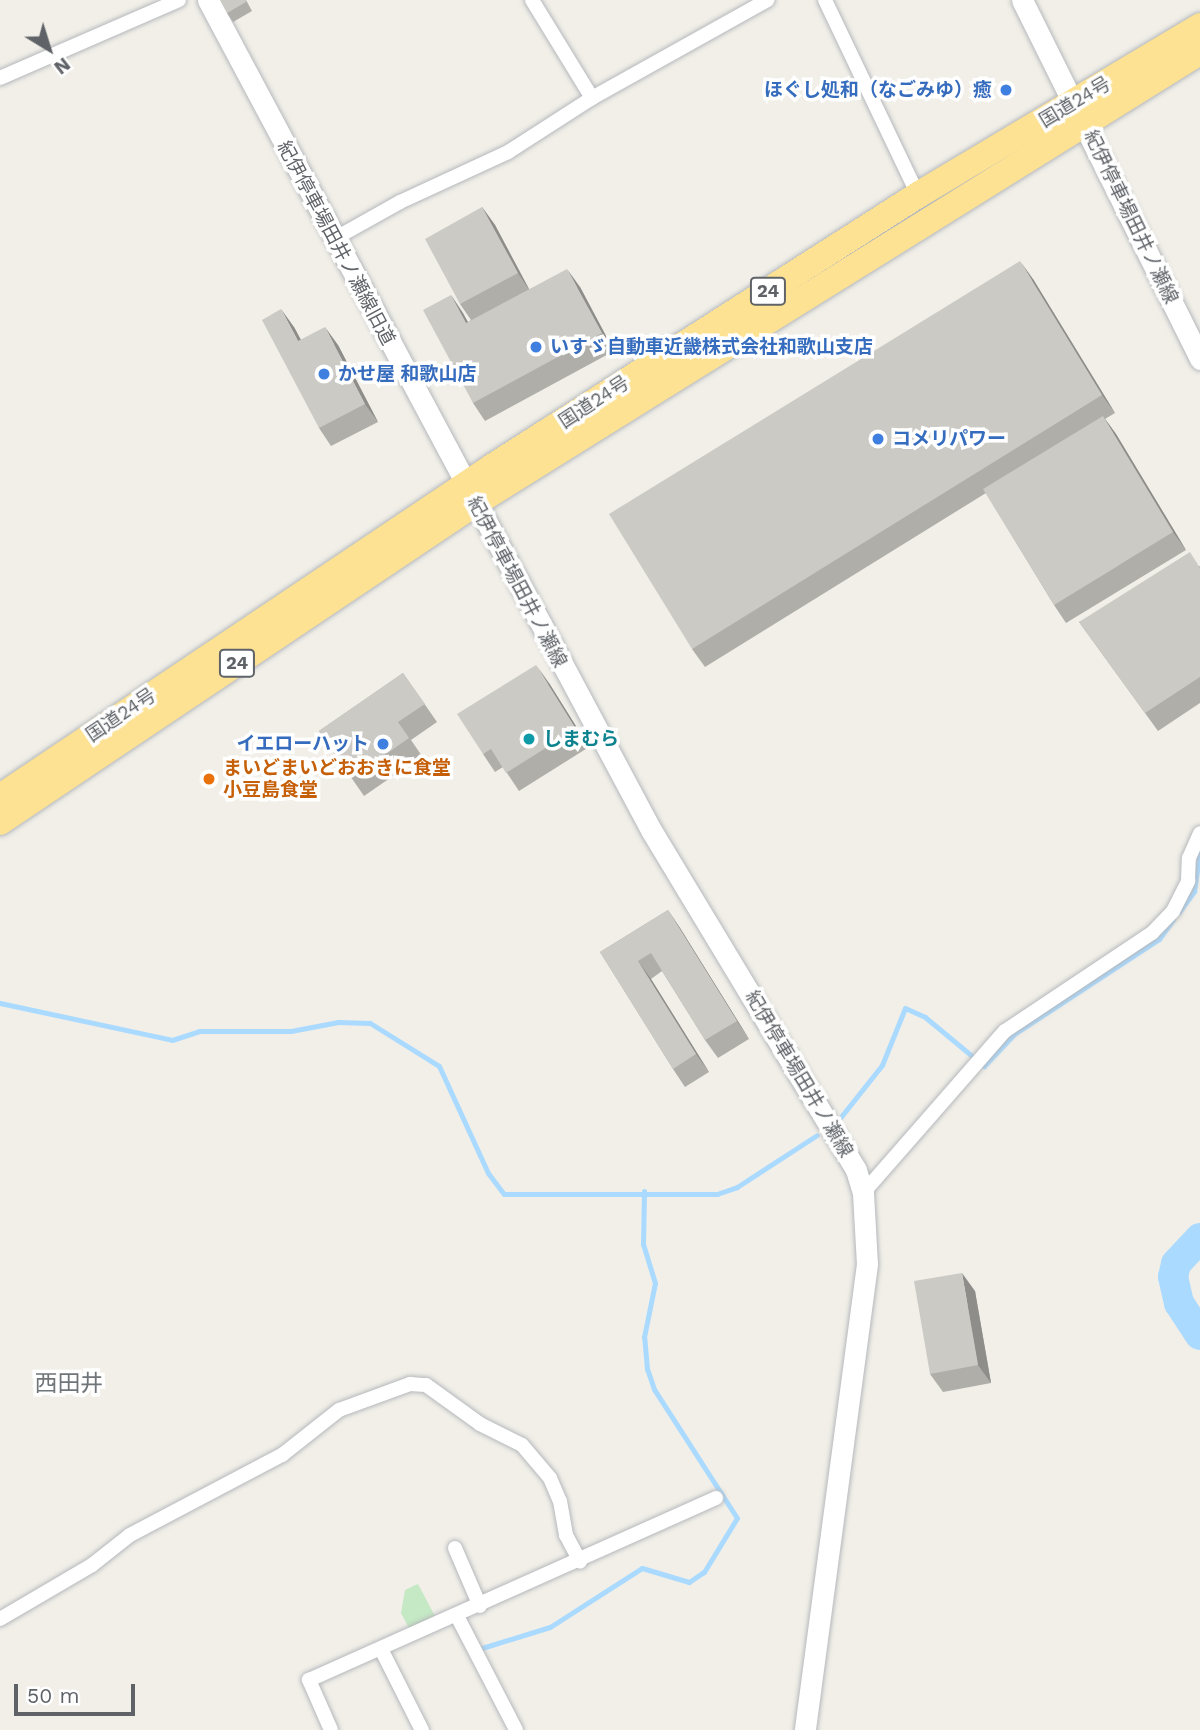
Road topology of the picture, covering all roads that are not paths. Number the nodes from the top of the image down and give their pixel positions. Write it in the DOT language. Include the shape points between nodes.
graph roads {
  1 [pos="179,0"];
  2 [pos="208,0"];
  3 [pos="532,0"];
  4 [pos="766,0"];
  5 [pos="825,0"];
  6 [pos="1023,0"];
  7 [pos="1200,26"];
  8 [pos="1200,52"];
  9 [pos="0,78"];
  10 [pos="592,98"];
  11 [pos="1080,112"];
  12 [pos="918,195"];
  13 [pos="334,239"];
  14 [pos="1200,359"];
  15 [pos="469,495"];
  16 [pos="0,797"];
  17 [pos="0,822"];
  18 [pos="1200,833"];
  19 [pos="863,1192"];
  20 [pos="716,1498"];
  21 [pos="455,1548"];
  22 [pos="580,1561"];
  23 [pos="480,1606"];
  24 [pos="457,1616"];
  25 [pos="0,1619"];
  26 [pos="381,1649"];
  27 [pos="331,1730"];
  28 [pos="422,1730"];
  29 [pos="516,1730"];
  30 [pos="806,1730"];
  1 -- 9 [label="street"];
  2 -- 13 [label="main road, 紀伊停車場田井ノ瀬線旧道"];
  3 -- 10 [label="street"];
  4 -- 10 [label="street"];
  5 -- 12 [label="street"];
  6 -- 11 [label="main road, 紀伊停車場田井ノ瀬線"];
  7 -- 11 [label="highway, 国道24号 / 24"];
  8 -- 11 [label="highway, 国道24号 / 24"];
  10 -- 13 [label="street" via="508,152 400,202"];
  11 -- 12 [label="highway, 国道24号 / 24"];
  11 -- 14 [label="main road, 紀伊停車場田井ノ瀬線"];
  11 -- 15 [label="highway, 国道24号 / 24"];
  12 -- 15 [label="highway, 国道24号 / 24"];
  13 -- 15 [label="main road, 紀伊停車場田井ノ瀬線旧道"];
  15 -- 16 [label="highway, 国道24号 / 24"];
  15 -- 17 [label="highway, 国道24号 / 24"];
  15 -- 19 [label="main road, 紀伊停車場田井ノ瀬線" via="651,830 846,1148"];
  18 -- 19 [label="street" via="1189,858 1188,881 1173,911 1153,933 1004,1031"];
  19 -- 30 [label="main road, 紀伊停車場田井ノ瀬線" via="867,1264"];
  20 -- 22 [label="street"];
  21 -- 23 [label="street"];
  22 -- 23 [label="street"];
  22 -- 25 [label="street" via="566,1535 561,1501 550,1478 522,1445 480,1424 426,1385 410,1384 339,1410 282,1455 130,1535 92,1565"];
  23 -- 24 [label="street"];
  24 -- 26 [label="street"];
  24 -- 29 [label="street"];
  26 -- 27 [label="street" via="309,1680"];
  26 -- 28 [label="street"];
}
